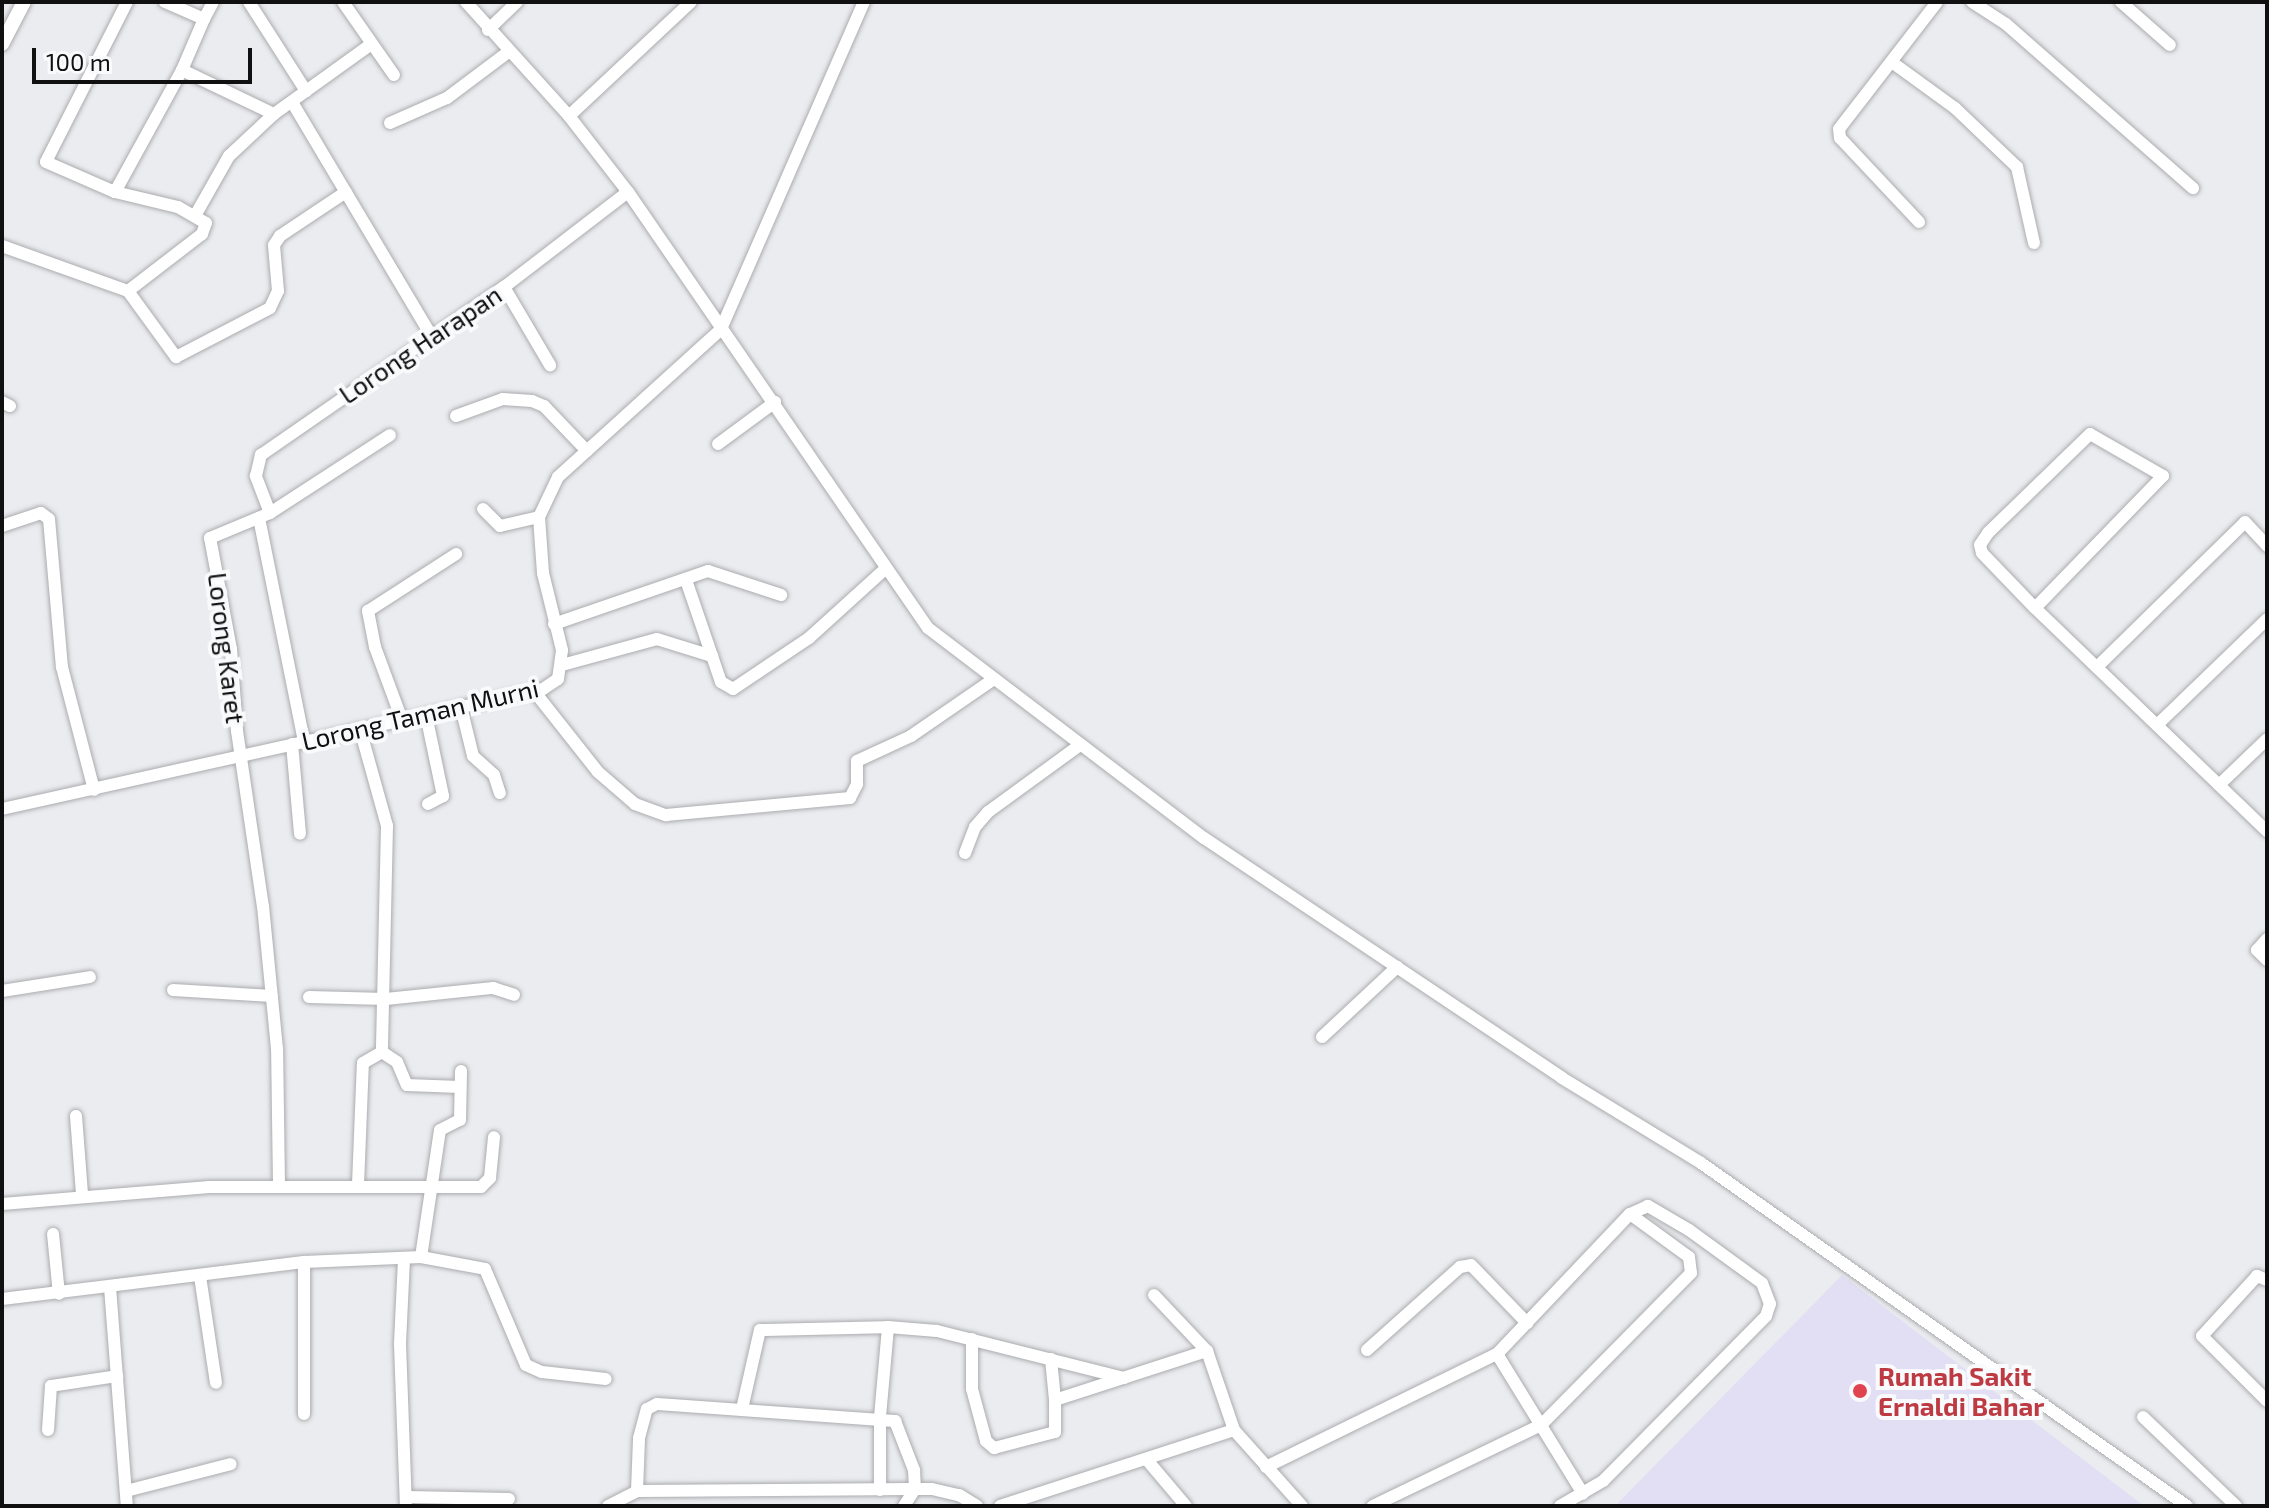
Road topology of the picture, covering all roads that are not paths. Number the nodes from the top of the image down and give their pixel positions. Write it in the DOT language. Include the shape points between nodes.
graph roads {
  1 [pos="24,2"];
  2 [pos="127,2"];
  3 [pos="165,2"];
  4 [pos="213,2"];
  5 [pos="249,2"];
  6 [pos="343,2"];
  7 [pos="466,2"];
  8 [pos="517,2"];
  9 [pos="691,2"];
  10 [pos="864,2"];
  11 [pos="1937,2"];
  12 [pos="1972,2"];
  13 [pos="2121,2"];
  14 [pos="204,19"];
  15 [pos="488,30"];
  16 [pos="3,40"];
  17 [pos="370,45"];
  18 [pos="2170,45"];
  19 [pos="507,53"];
  20 [pos="1893,63"];
  21 [pos="182,70"];
  22 [pos="394,75"];
  23 [pos="306,91"];
  24 [pos="292,102"];
  25 [pos="274,114"];
  26 [pos="569,116"];
  27 [pos="390,123"];
  28 [pos="2193,188"];
  29 [pos="115,192"];
  30 [pos="346,192"];
  31 [pos="628,192"];
  32 [pos="196,214"];
  33 [pos="1919,222"];
  34 [pos="2034,243"];
  35 [pos="2,246"];
  36 [pos="504,287"];
  37 [pos="128,291"];
  38 [pos="721,329"];
  39 [pos="432,337"];
  40 [pos="550,365"];
  41 [pos="775,402"];
  42 [pos="456,416"];
  43 [pos="390,435"];
  44 [pos="718,444"];
  45 [pos="587,451"];
  46 [pos="483,509"];
  47 [pos="264,516"];
  48 [pos="539,517"];
  49 [pos="2,526"];
  50 [pos="2267,546"];
  51 [pos="456,554"];
  52 [pos="884,570"];
  53 [pos="686,580"];
  54 [pos="781,595"];
  55 [pos="2035,608"];
  56 [pos="2267,619"];
  57 [pos="554,624"];
  58 [pos="712,656"];
  59 [pos="562,665"];
  60 [pos="2097,667"];
  61 [pos="991,681"];
  62 [pos="534,691"];
  63 [pos="461,707"];
  64 [pos="426,715"];
  65 [pos="402,720"];
  66 [pos="2157,725"];
  67 [pos="360,729"];
  68 [pos="2267,739"];
  69 [pos="298,743"];
  70 [pos="1080,745"];
  71 [pos="243,758"];
  72 [pos="2219,785"];
  73 [pos="94,790"];
  74 [pos="500,793"];
  75 [pos="428,804"];
  76 [pos="2,809"];
  77 [pos="2267,831"];
  78 [pos="300,834"];
  79 [pos="965,853"];
  80 [pos="2267,939"];
  81 [pos="2267,960"];
  82 [pos="1397,967"];
  83 [pos="90,977"];
  84 [pos="173,990"];
  85 [pos="2,991"];
  86 [pos="514,995"];
  87 [pos="272,996"];
  88 [pos="309,997"];
  89 [pos="386,999"];
  90 [pos="1322,1037"];
  91 [pos="382,1052"];
  92 [pos="461,1071"];
  93 [pos="460,1087"];
  94 [pos="76,1116"];
  95 [pos="494,1137"];
  96 [pos="358,1185"];
  97 [pos="279,1186"];
  98 [pos="435,1187"];
  99 [pos="82,1194"];
  100 [pos="2,1204"];
  101 [pos="1630,1214"];
  102 [pos="53,1234"];
  103 [pos="421,1257"];
  104 [pos="404,1259"];
  105 [pos="304,1262"];
  106 [pos="200,1276"];
  107 [pos="2267,1280"];
  108 [pos="110,1287"];
  109 [pos="59,1294"];
  110 [pos="1154,1295"];
  111 [pos="2,1299"];
  112 [pos="1527,1323"];
  113 [pos="888,1327"];
  114 [pos="972,1339"];
  115 [pos="1367,1350"];
  116 [pos="1207,1351"];
  117 [pos="1497,1354"];
  118 [pos="1051,1359"];
  119 [pos="117,1376"];
  120 [pos="1124,1378"];
  121 [pos="606,1379"];
  122 [pos="216,1383"];
  123 [pos="1055,1400"];
  124 [pos="2267,1401"];
  125 [pos="742,1409"];
  126 [pos="304,1414"];
  127 [pos="880,1417"];
  128 [pos="2143,1417"];
  129 [pos="1541,1425"];
  130 [pos="48,1430"];
  131 [pos="1234,1430"];
  132 [pos="1147,1460"];
  133 [pos="231,1464"];
  134 [pos="1266,1467"];
  135 [pos="915,1489"];
  136 [pos="880,1490"];
  137 [pos="126,1491"];
  138 [pos="637,1491"];
  139 [pos="1583,1494"];
  140 [pos="509,1499"];
  141 [pos="406,1502"];
  142 [pos="127,1506"];
  143 [pos="608,1506"];
  144 [pos="904,1506"];
  145 [pos="977,1506"];
  146 [pos="1000,1506"];
  147 [pos="1186,1506"];
  148 [pos="1302,1506"];
  149 [pos="1373,1506"];
  150 [pos="1560,1506"];
  151 [pos="2187,1506"];
  152 [pos="2236,1506"];
  1 -- 16 [label="street"];
  2 -- 29 [label="street" via="46,162"];
  3 -- 14 [label="street"];
  4 -- 14 [label="street"];
  5 -- 23 [label="street"];
  6 -- 17 [label="street"];
  7 -- 15 [label="street"];
  8 -- 15 [label="street"];
  9 -- 26 [label="street"];
  10 -- 38 [label="street"];
  11 -- 20 [label="street"];
  12 -- 28 [label="street" via="2030,44"];
  13 -- 18 [label="street"];
  14 -- 21 [label="street"];
  15 -- 19 [label="street"];
  17 -- 22 [label="street"];
  17 -- 23 [label="street"];
  19 -- 26 [label="street"];
  19 -- 27 [label="street" via="447,98"];
  20 -- 33 [label="street" via="1839,134"];
  20 -- 34 [label="street" via="1955,108 2017,167"];
  21 -- 25 [label="street"];
  21 -- 29 [label="street"];
  23 -- 24 [label="street"];
  24 -- 25 [label="street"];
  24 -- 30 [label="street"];
  25 -- 32 [label="street" via="229,156"];
  26 -- 31 [label="street"];
  29 -- 32 [label="street"];
  30 -- 37 [label="street" via="274,245 278,291 270,308 176,357"];
  30 -- 39 [label="street"];
  31 -- 36 [label="street, Lorong Harapan"];
  31 -- 38 [label="street"];
  32 -- 37 [label="street" via="206,223 202,234"];
  35 -- 37 [label="street"];
  36 -- 39 [label="street, Lorong Harapan"];
  36 -- 40 [label="street"];
  38 -- 41 [label="street"];
  38 -- 45 [label="street, Lorong Taman Murni"];
  39 -- 47 [label="street, Lorong Harapan" via="261,455 256,476"];
  41 -- 44 [label="street"];
  41 -- 52 [label="street"];
  42 -- 45 [label="street" via="503,399 532,401 544,406"];
  43 -- 47 [label="street"];
  45 -- 48 [label="street, Lorong Taman Murni" via="558,477"];
  46 -- 48 [label="street" via="500,526"];
  47 -- 69 [label="street, Lorong Harapan"];
  47 -- 71 [label="street, Lorong Karet" via="210,538 227,622"];
  48 -- 57 [label="street, Lorong Taman Murni"];
  49 -- 73 [label="street" via="41,513 49,519 62,667 72,724"];
  50 -- 60 [label="street" via="2245,522"];
  51 -- 65 [label="street" via="368,611 375,647"];
  52 -- 58 [label="street" via="809,638 742,685 726,687"];
  52 -- 61 [label="street" via="928,628"];
  53 -- 54 [label="street" via="708,571"];
  53 -- 57 [label="street"];
  53 -- 58 [label="street"];
  55 -- 55 [label="street" via="1982,553 1980,545 1988,533 2090,434 2163,476"];
  55 -- 60 [label="street"];
  56 -- 66 [label="street"];
  57 -- 59 [label="street, Lorong Taman Murni"];
  58 -- 59 [label="street" via="657,639"];
  59 -- 62 [label="street, Lorong Taman Murni" via="558,679"];
  60 -- 66 [label="street"];
  61 -- 62 [label="street" via="911,736 857,761 857,784 850,798 666,815 635,804 598,772"];
  61 -- 70 [label="street"];
  62 -- 63 [label="street, Lorong Taman Murni"];
  63 -- 64 [label="street, Lorong Taman Murni"];
  63 -- 74 [label="street" via="473,756 494,775"];
  64 -- 65 [label="street, Lorong Taman Murni"];
  64 -- 75 [label="street" via="443,796"];
  65 -- 67 [label="street, Lorong Taman Murni"];
  66 -- 72 [label="street"];
  67 -- 69 [label="street, Lorong Taman Murni"];
  67 -- 89 [label="street" via="387,826"];
  68 -- 72 [label="street"];
  69 -- 71 [label="street, Lorong Taman Murni"];
  69 -- 78 [label="street, Lorong Harapan"];
  70 -- 79 [label="street" via="988,812"];
  70 -- 82 [label="street" via="1204,838"];
  71 -- 73 [label="street, Lorong Taman Murni"];
  71 -- 87 [label="street, Lorong Karet"];
  72 -- 77 [label="street"];
  73 -- 76 [label="street, Lorong Taman Murni"];
  80 -- 81 [label="street" via="2257,950"];
  82 -- 90 [label="street"];
  82 -- 151 [label="street" via="1701,1163"];
  83 -- 85 [label="street"];
  84 -- 87 [label="street"];
  86 -- 89 [label="street" via="475,989"];
  87 -- 97 [label="street, Lorong Karet"];
  88 -- 89 [label="street"];
  89 -- 91 [label="street"];
  91 -- 93 [label="street" via="397,1062 407,1085"];
  91 -- 96 [label="street" via="363,1063"];
  92 -- 93 [label="street"];
  93 -- 98 [label="street" via="460,1120 440,1130"];
  94 -- 99 [label="street"];
  95 -- 98 [label="street" via="488,1183"];
  96 -- 97 [label="street"];
  96 -- 98 [label="street"];
  97 -- 99 [label="street"];
  98 -- 103 [label="street"];
  99 -- 100 [label="street"];
  101 -- 112 [label="street"];
  101 -- 129 [label="street" via="1689,1257 1691,1273"];
  101 -- 139 [label="street" via="1648,1206 1689,1230 1762,1283 1770,1304 1766,1316 1603,1481"];
  102 -- 109 [label="street"];
  103 -- 104 [label="street"];
  103 -- 121 [label="street" via="485,1269 526,1365 542,1372"];
  104 -- 105 [label="street"];
  104 -- 141 [label="street" via="400,1344"];
  105 -- 106 [label="street"];
  105 -- 126 [label="street"];
  106 -- 108 [label="street"];
  106 -- 122 [label="street"];
  107 -- 124 [label="street" via="2257,1276 2202,1336"];
  108 -- 109 [label="street"];
  108 -- 119 [label="street"];
  109 -- 111 [label="street"];
  110 -- 116 [label="street"];
  112 -- 115 [label="street" via="1471,1265 1460,1267"];
  112 -- 117 [label="street"];
  113 -- 114 [label="street"];
  113 -- 125 [label="street" via="760,1330"];
  113 -- 127 [label="street"];
  114 -- 118 [label="street"];
  114 -- 123 [label="street" via="972,1389 986,1441 994,1448 1055,1432"];
  116 -- 120 [label="street"];
  116 -- 131 [label="street"];
  117 -- 129 [label="street"];
  117 -- 134 [label="street"];
  118 -- 120 [label="street"];
  118 -- 123 [label="street"];
  119 -- 130 [label="street" via="51,1386"];
  119 -- 137 [label="street"];
  120 -- 123 [label="street"];
  125 -- 127 [label="street"];
  125 -- 138 [label="street" via="657,1404 647,1409 639,1438"];
  127 -- 135 [label="street" via="895,1421 901,1430"];
  127 -- 136 [label="street"];
  128 -- 152 [label="street"];
  129 -- 139 [label="street"];
  129 -- 149 [label="street"];
  131 -- 132 [label="street"];
  131 -- 134 [label="street"];
  132 -- 146 [label="street"];
  132 -- 147 [label="street"];
  133 -- 137 [label="street"];
  134 -- 148 [label="street"];
  135 -- 136 [label="street"];
  135 -- 144 [label="street"];
  135 -- 145 [label="street" via="959,1495"];
  136 -- 138 [label="street"];
  137 -- 142 [label="street"];
  138 -- 143 [label="street"];
  139 -- 150 [label="street"];
  140 -- 141 [label="street"];
}
